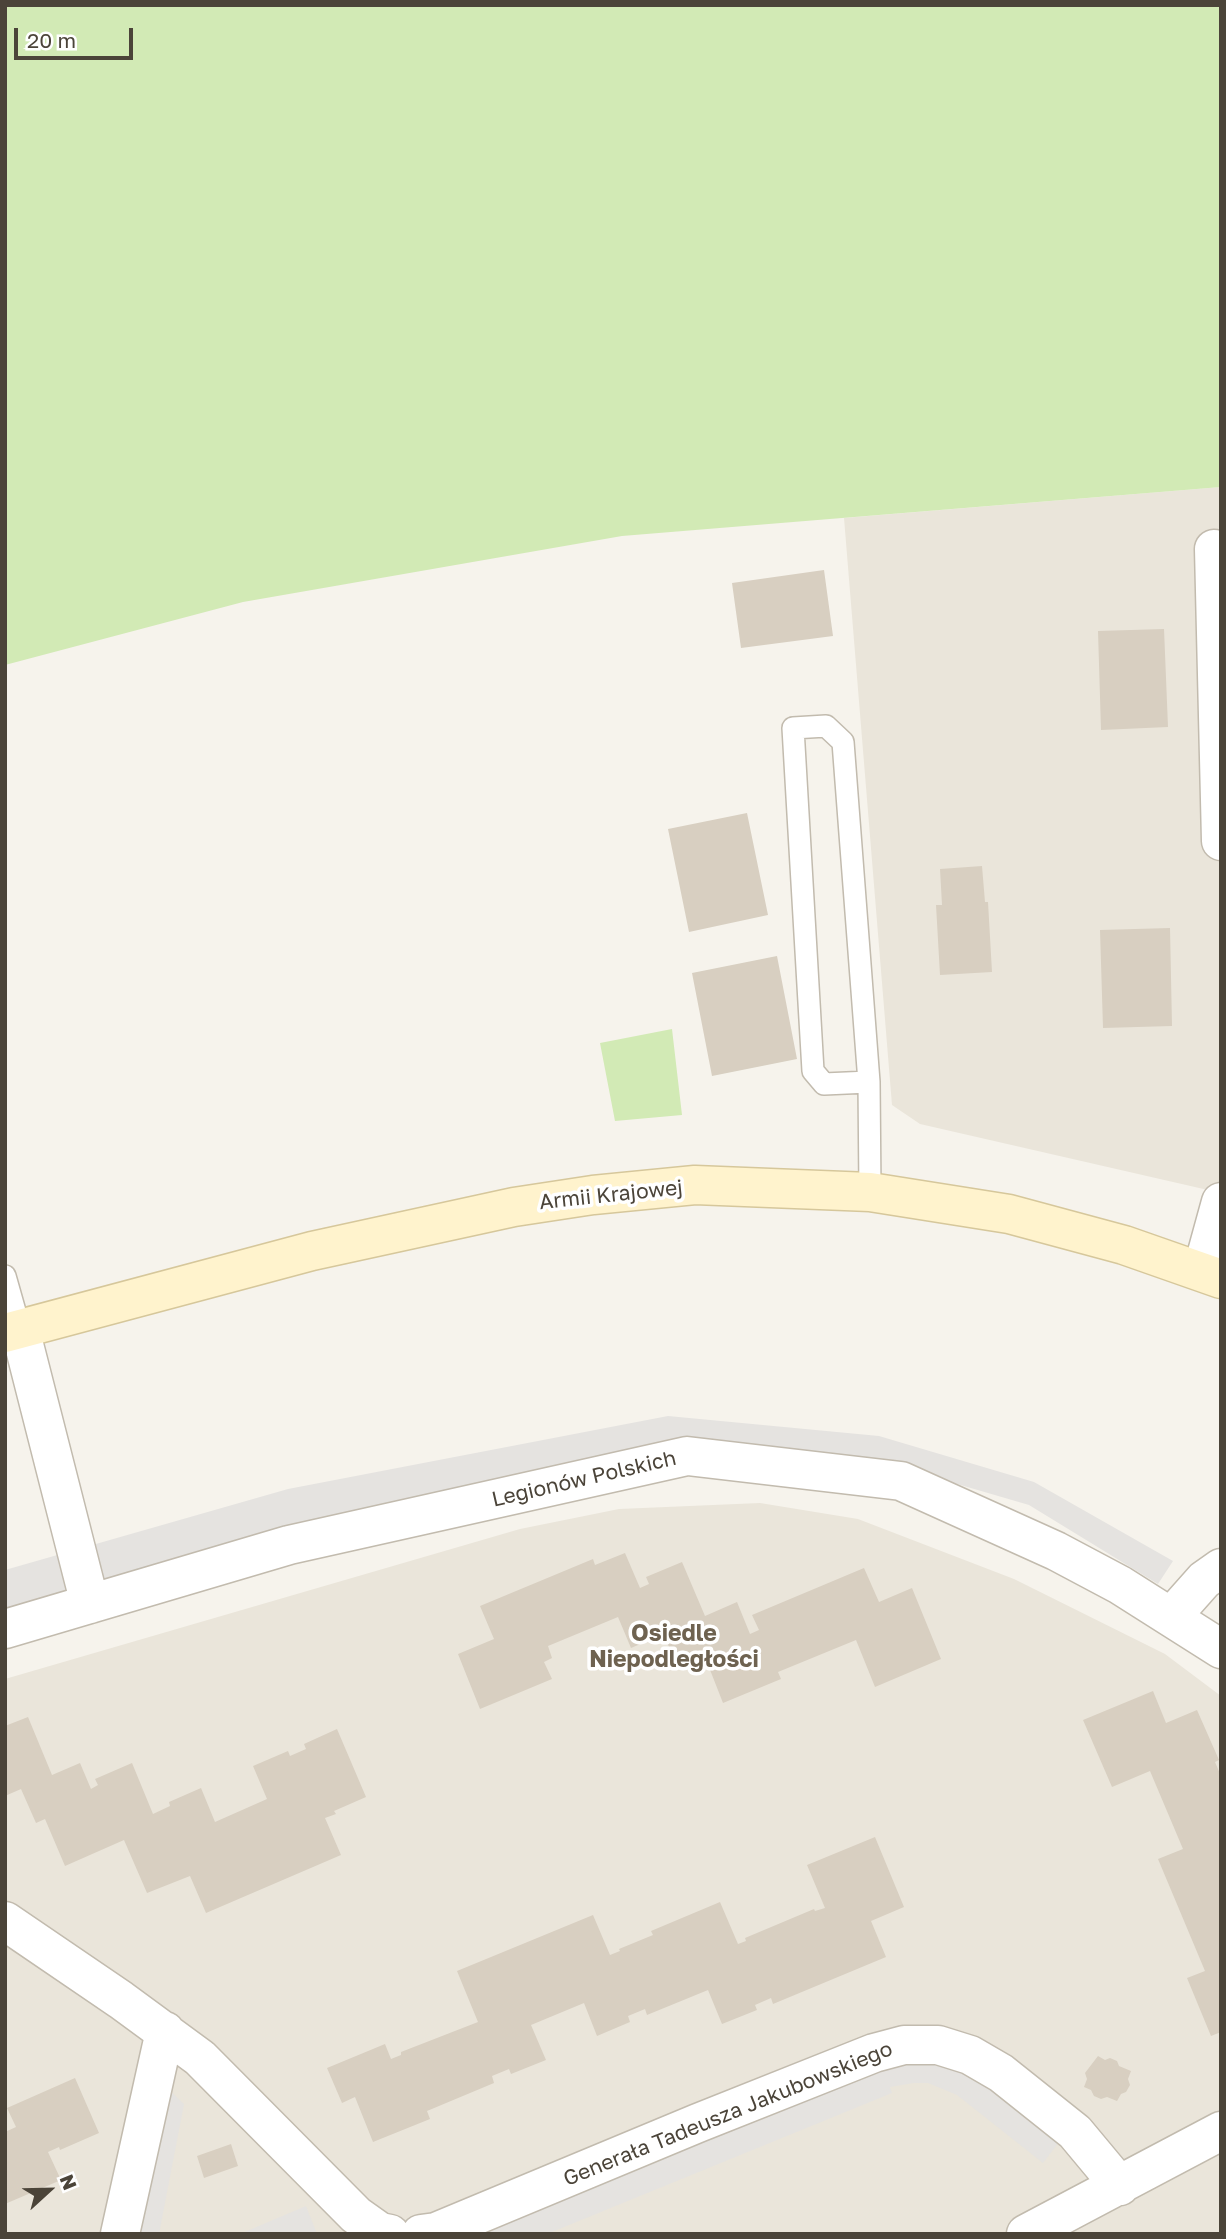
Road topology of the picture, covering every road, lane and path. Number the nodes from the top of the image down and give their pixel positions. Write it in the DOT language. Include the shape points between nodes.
graph roads {
  1 [pos="1214,549"];
  2 [pos="1221,841"];
  3 [pos="869,1082"];
  4 [pos="870,1192"];
  5 [pos="1221,1202"];
  6 [pos="1212,1275"];
  7 [pos="5,1276"];
  8 [pos="12,1331"];
  9 [pos="1221,1568"];
  10 [pos="90,1604"];
  11 [pos="1172,1616"];
  12 [pos="5,1629"];
  13 [pos="1221,1649"];
  14 [pos="5,1921"];
  15 [pos="165,2031"];
  16 [pos="1221,2131"];
  17 [pos="1119,2186"];
  18 [pos="120,2234"];
  19 [pos="390,2234"];
  20 [pos="421,2234"];
  21 [pos="1026,2234"];
  1 -- 2 [label="street"];
  3 -- 3 [label="lane" via="843,743 826,726 793,728 813,1071 824,1084"];
  3 -- 4 [label="lane"];
  4 -- 6 [label="main road, Armii Krajowej" via="1009,1214"];
  4 -- 8 [label="main road, Armii Krajowej" via="695,1185 513,1207 313,1251"];
  5 -- 6 [label="street"];
  7 -- 8 [label="lane"];
  8 -- 10 [label="street"];
  9 -- 11 [label="street"];
  10 -- 11 [label="street, Legionów Polskich" via="289,1545 687,1456 901,1481 1056,1551"];
  10 -- 12 [label="street, Legionów Polskich"];
  11 -- 13 [label="street, Legionów Polskich"];
  14 -- 15 [label="street"];
  15 -- 18 [label="street"];
  15 -- 19 [label="street" via="200,2058 356,2215"];
  16 -- 17 [label="street"];
  17 -- 20 [label="street, Generała Tadeusza Jakubowskiego" via="1075,2132 1000,2073 970,2055 938,2045 904,2045 710,2118 436,2232"];
  17 -- 21 [label="street"];
}
